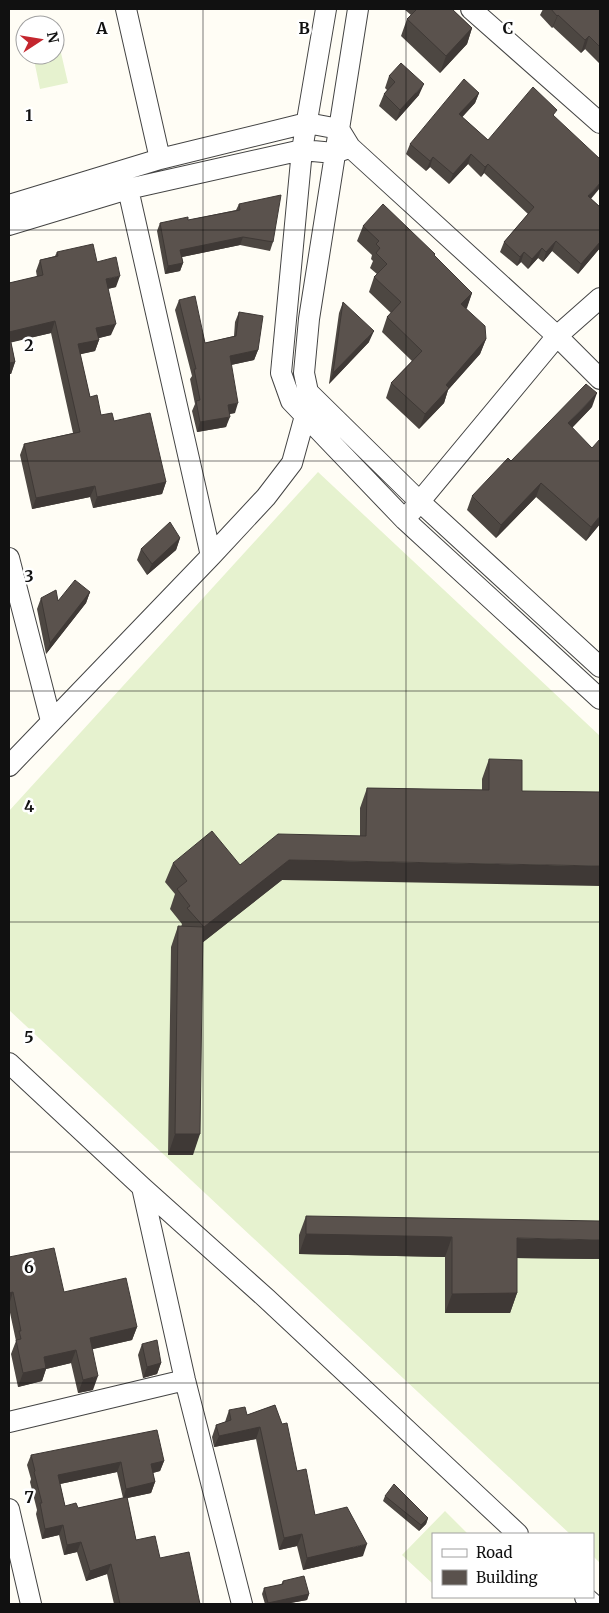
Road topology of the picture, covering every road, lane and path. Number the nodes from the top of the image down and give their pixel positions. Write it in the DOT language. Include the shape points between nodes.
graph roads {
  1 [pos="126,9"];
  2 [pos="326,9"];
  3 [pos="358,9"];
  4 [pos="471,9"];
  5 [pos="307,123"];
  6 [pos="600,123"];
  7 [pos="339,129"];
  8 [pos="302,150"];
  9 [pos="342,150"];
  10 [pos="160,159"];
  11 [pos="128,189"];
  12 [pos="9,205"];
  13 [pos="9,225"];
  14 [pos="600,298"];
  15 [pos="557,336"];
  16 [pos="600,379"];
  17 [pos="306,416"];
  18 [pos="419,501"];
  19 [pos="405,520"];
  20 [pos="211,556"];
  21 [pos="9,558"];
  22 [pos="600,667"];
  23 [pos="600,699"];
  24 [pos="51,721"];
  25 [pos="9,766"];
  26 [pos="9,1063"];
  27 [pos="142,1187"];
  28 [pos="185,1380"];
  29 [pos="9,1422"];
  30 [pos="9,1509"];
  31 [pos="517,1533"];
  32 [pos="31,1604"];
  33 [pos="242,1604"];
  1 -- 10 [label="street"];
  2 -- 5 [label="street"];
  3 -- 7 [label="street"];
  4 -- 6 [label="street"];
  5 -- 7 [label="street"];
  5 -- 8 [label="street"];
  5 -- 10 [label="street"];
  7 -- 9 [label="street"];
  8 -- 9 [label="street"];
  8 -- 11 [label="street"];
  8 -- 17 [label="street" via="281,373 291,401"];
  9 -- 15 [label="street"];
  9 -- 18 [label="street" via="308,319 304,373 308,392"];
  10 -- 12 [label="street"];
  11 -- 13 [label="street"];
  11 -- 20 [label="street"];
  14 -- 15 [label="street"];
  15 -- 16 [label="street"];
  15 -- 18 [label="street"];
  17 -- 19 [label="street"];
  17 -- 20 [label="street" via="292,463 266,497"];
  18 -- 19 [label="street"];
  18 -- 22 [label="street"];
  19 -- 23 [label="street"];
  20 -- 24 [label="street"];
  21 -- 24 [label="street"];
  24 -- 25 [label="street"];
  26 -- 27 [label="street"];
  27 -- 28 [label="street"];
  27 -- 31 [label="street"];
  28 -- 29 [label="street"];
  28 -- 33 [label="street"];
  30 -- 32 [label="street"];
}
